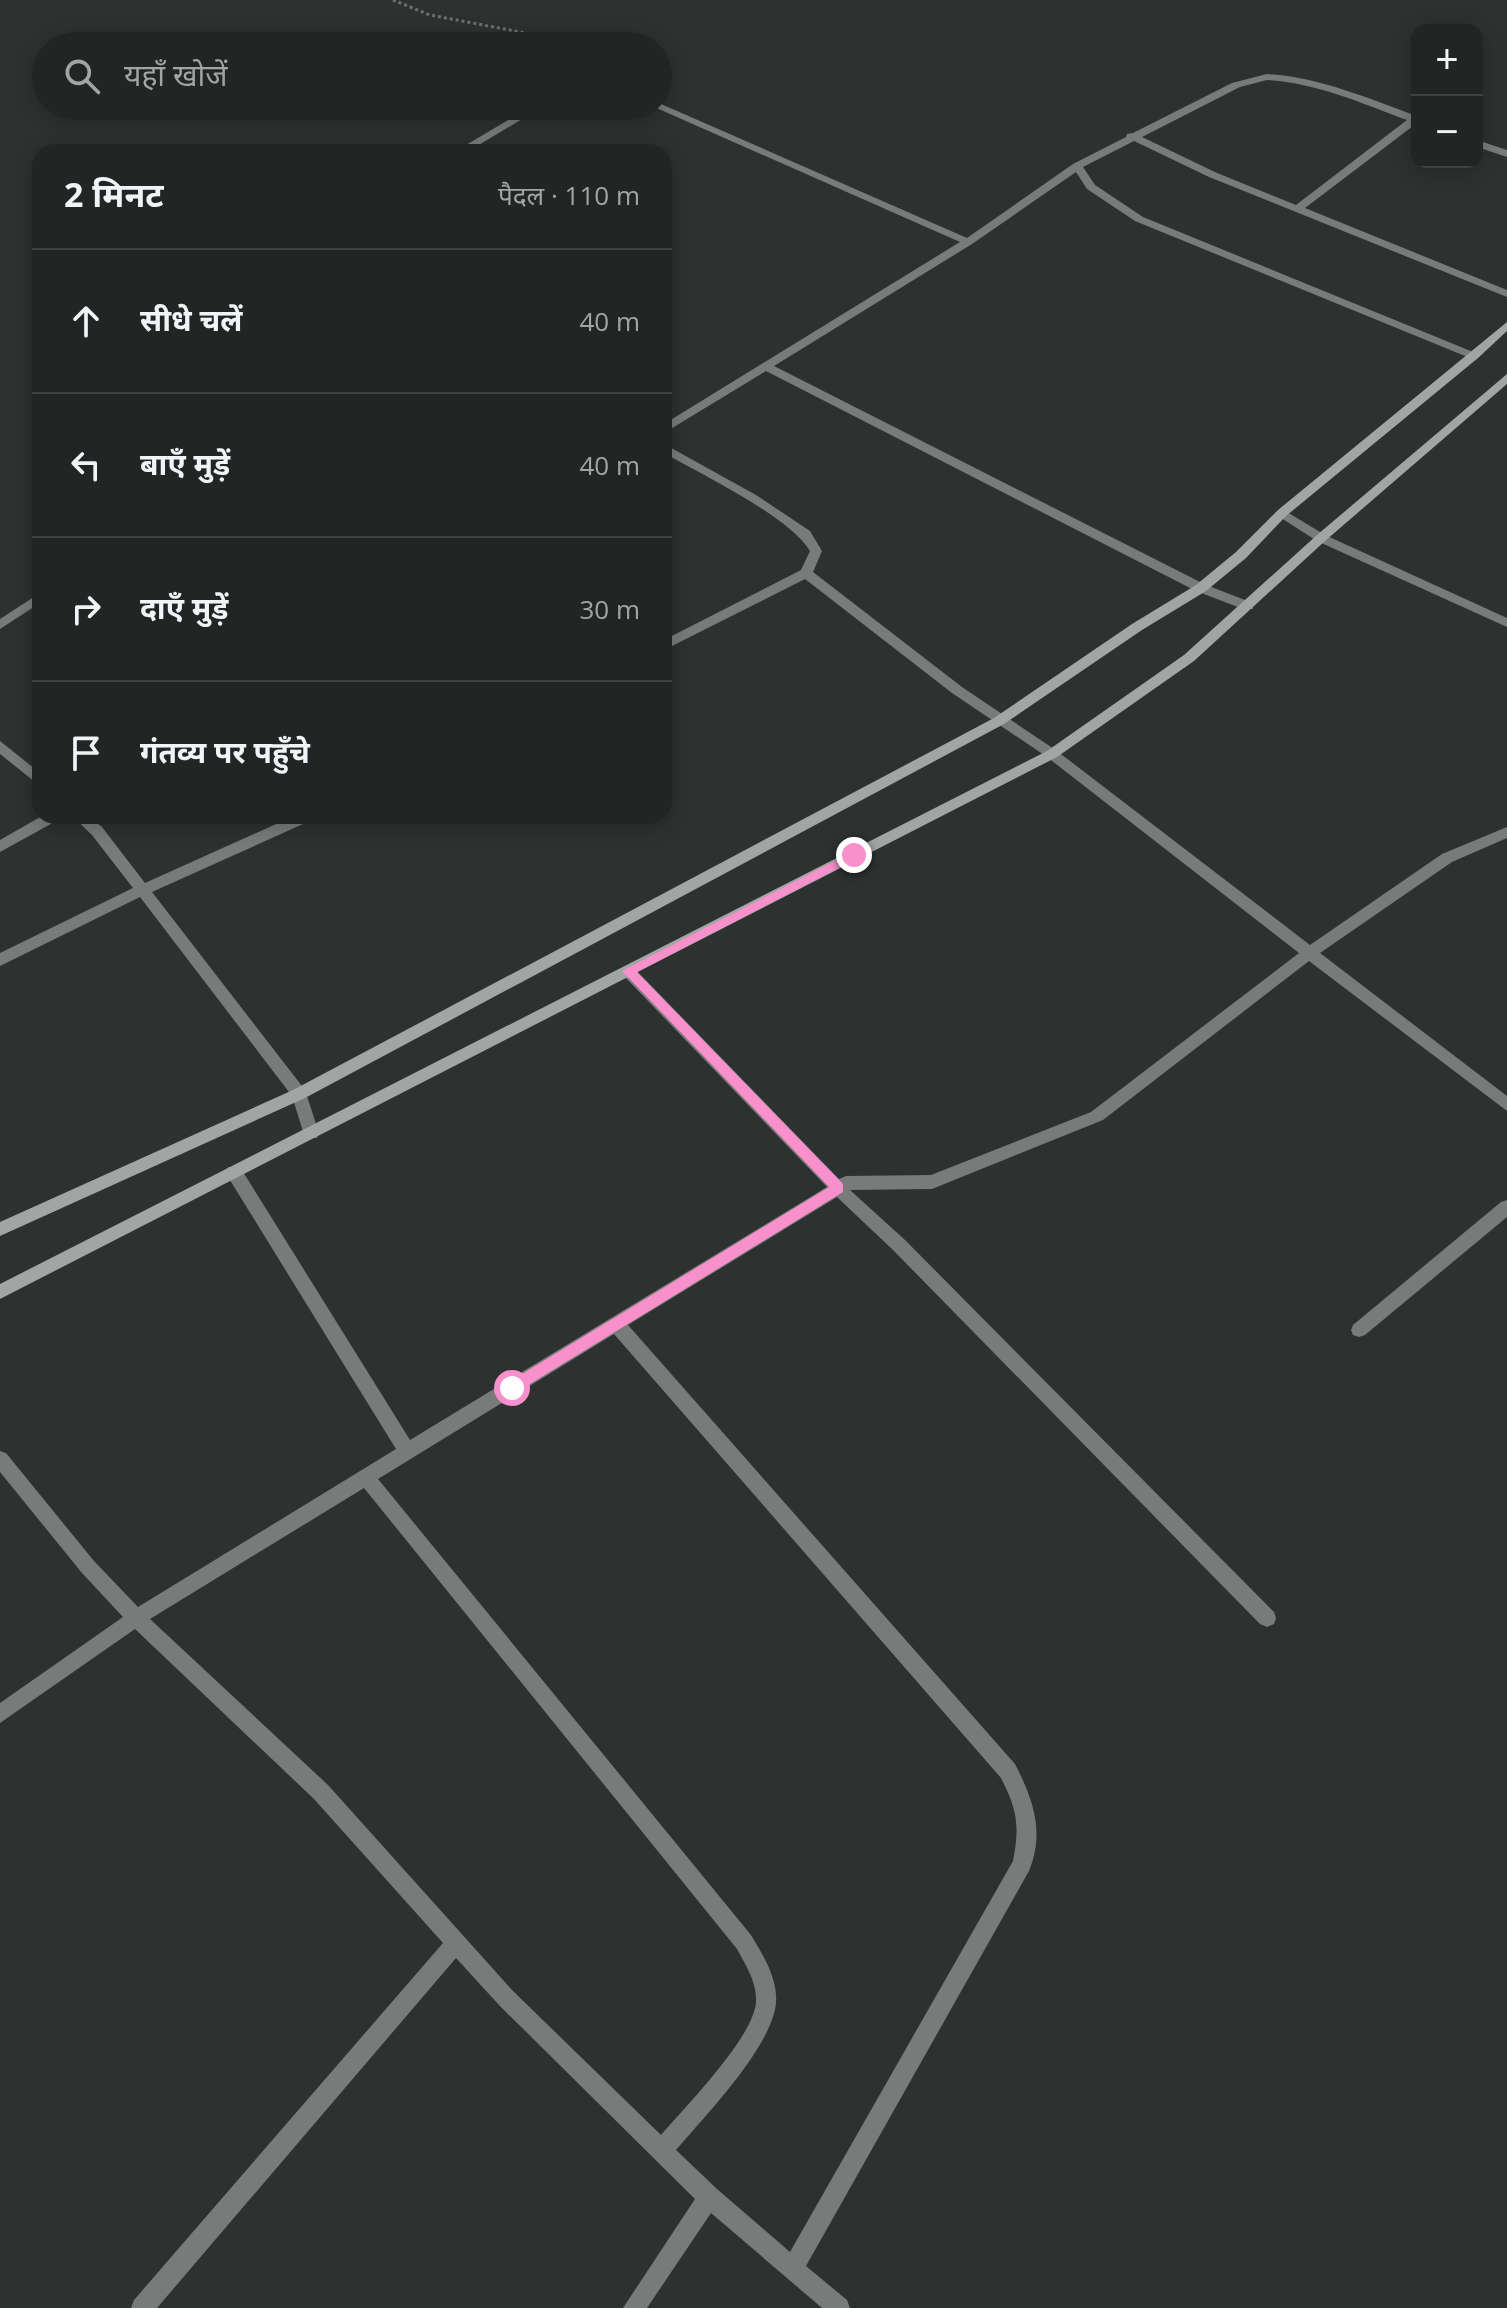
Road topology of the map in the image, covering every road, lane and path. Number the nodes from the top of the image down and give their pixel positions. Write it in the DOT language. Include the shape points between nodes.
graph roads {
  1 [pos="393,0"];
  2 [pos="520,32"];
  3 [pos="672,113"];
  4 [pos="1411,118"];
  5 [pos="515,120"];
  6 [pos="1411,124"];
  7 [pos="1131,136"];
  8 [pos="473,144"];
  9 [pos="1483,145"];
  10 [pos="1507,154"];
  11 [pos="1077,166"];
  12 [pos="1299,208"];
  13 [pos="968,242"];
  14 [pos="1507,294"];
  15 [pos="1507,325"];
  16 [pos="1474,356"];
  17 [pos="766,367"];
  18 [pos="1507,378"];
  19 [pos="672,424"];
  20 [pos="672,453"];
  21 [pos="1282,513"];
  22 [pos="1321,538"];
  23 [pos="806,573"];
  24 [pos="1201,588"];
  25 [pos="32,603"];
  26 [pos="1248,606"];
  27 [pos="1507,623"];
  28 [pos="0,625"];
  29 [pos="672,642"];
  30 [pos="999,721"];
  31 [pos="0,746"];
  32 [pos="1052,754"];
  33 [pos="32,774"];
  34 [pos="39,824"];
  35 [pos="89,824"];
  36 [pos="289,824"];
  37 [pos="1507,832"];
  38 [pos="0,847"];
  39 [pos="142,890"];
  40 [pos="1309,953"];
  41 [pos="0,960"];
  42 [pos="628,971"];
  43 [pos="299,1094"];
  44 [pos="1507,1105"];
  45 [pos="311,1133"];
  46 [pos="234,1172"];
  47 [pos="838,1188"];
  48 [pos="1507,1207"];
  49 [pos="0,1229"];
  50 [pos="0,1292"];
  51 [pos="616,1324"];
  52 [pos="1359,1330"];
  53 [pos="408,1452"];
  54 [pos="0,1459"];
  55 [pos="366,1477"];
  56 [pos="136,1618"];
  57 [pos="1267,1618"];
  58 [pos="0,1714"];
  59 [pos="456,1943"];
  60 [pos="662,2151"];
  61 [pos="709,2197"];
  62 [pos="792,2269"];
  63 [pos="142,2308"];
  64 [pos="634,2308"];
  65 [pos="839,2308"];
  1 -- 2 [label="path" via="430,15"];
  3 -- 13 [label="street"];
  4 -- 7 [label="street" via="1337,90 1267,77 1236,85"];
  5 -- 8 [label="street"];
  6 -- 12 [label="street"];
  7 -- 11 [label="street"];
  7 -- 12 [label="street"];
  9 -- 10 [label="street"];
  11 -- 13 [label="street"];
  11 -- 16 [label="street" via="1091,187 1139,219"];
  12 -- 14 [label="street"];
  13 -- 17 [label="street"];
  15 -- 16 [label="main road"];
  16 -- 21 [label="main road"];
  17 -- 19 [label="street"];
  17 -- 24 [label="street"];
  18 -- 22 [label="main road"];
  20 -- 23 [label="street" via="806,534 816,551"];
  21 -- 22 [label="street"];
  21 -- 24 [label="main road"];
  22 -- 26 [label="main road"];
  22 -- 27 [label="street"];
  23 -- 29 [label="street"];
  23 -- 30 [label="street"];
  24 -- 26 [label="street"];
  24 -- 30 [label="main road"];
  25 -- 28 [label="street"];
  26 -- 32 [label="main road" via="1189,658"];
  30 -- 32 [label="street"];
  30 -- 43 [label="main road"];
  31 -- 33 [label="street"];
  32 -- 40 [label="street"];
  32 -- 42 [label="main road"];
  34 -- 38 [label="street"];
  35 -- 39 [label="street"];
  36 -- 39 [label="street"];
  37 -- 40 [label="street" via="1447,858"];
  39 -- 41 [label="street"];
  39 -- 43 [label="street"];
  40 -- 44 [label="street"];
  40 -- 47 [label="street" via="1097,1116 932,1182 846,1183"];
  42 -- 45 [label="main road"];
  42 -- 47 [label="street"];
  43 -- 45 [label="street"];
  43 -- 49 [label="main road"];
  45 -- 46 [label="main road"];
  46 -- 50 [label="main road"];
  46 -- 53 [label="street"];
  47 -- 51 [label="street"];
  47 -- 57 [label="street"];
  48 -- 52 [label="street"];
  51 -- 53 [label="street"];
  51 -- 62 [label="street" via="1008,1771 1027,1806 1029,1832 1022,1864"];
  53 -- 55 [label="street"];
  54 -- 56 [label="street"];
  55 -- 56 [label="street"];
  55 -- 60 [label="street" via="744,1942 764,1978 767,2008 749,2043"];
  56 -- 58 [label="street"];
  56 -- 59 [label="street" via="321,1792"];
  59 -- 60 [label="street"];
  59 -- 63 [label="street"];
  60 -- 61 [label="street"];
  61 -- 62 [label="street"];
  61 -- 64 [label="street"];
  62 -- 65 [label="street"];
}
